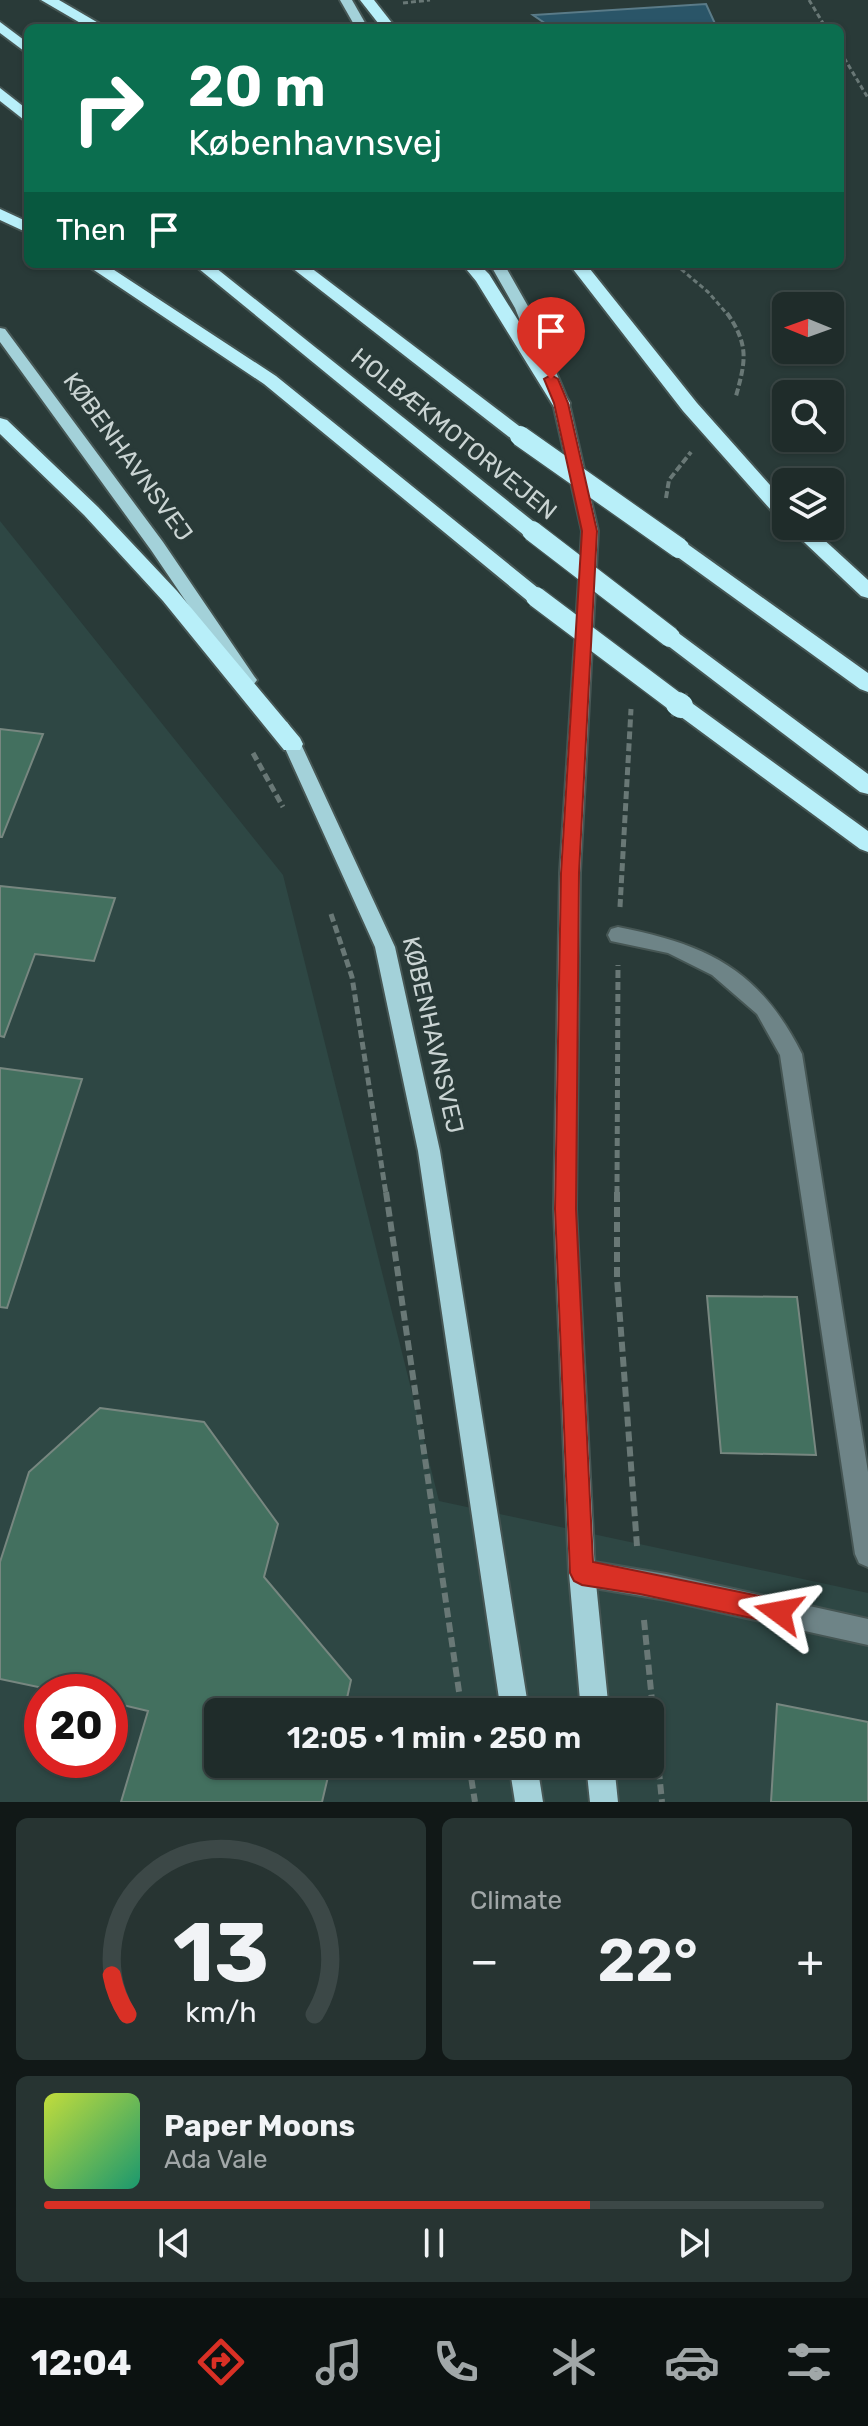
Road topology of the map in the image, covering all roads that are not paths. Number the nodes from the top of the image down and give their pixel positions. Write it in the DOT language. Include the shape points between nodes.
graph roads {
  1 [pos="48,0"];
  2 [pos="346,0"];
  3 [pos="367,0"];
  4 [pos="93,24"];
  5 [pos="360,24"];
  6 [pos="386,24"];
  7 [pos="0,26"];
  8 [pos="24,47"];
  9 [pos="0,93"];
  10 [pos="24,114"];
  11 [pos="0,214"];
  12 [pos="24,226"];
  13 [pos="99,268"];
  14 [pos="206,268"];
  15 [pos="300,268"];
  16 [pos="474,268"];
  17 [pos="499,268"];
  18 [pos="580,268"];
  19 [pos="0,332"];
  20 [pos="561,403"];
  21 [pos="0,424"];
  22 [pos="772,499"];
  23 [pos="812,540"];
  24 [pos="868,591"];
  25 [pos="868,684"];
  26 [pos="292,744"];
  27 [pos="868,786"];
  28 [pos="868,843"];
  29 [pos="618,935"];
  30 [pos="868,1554"];
  31 [pos="582,1573"];
  32 [pos="868,1632"];
  33 [pos="513,1698"];
  34 [pos="594,1698"];
  35 [pos="525,1778"];
  36 [pos="601,1778"];
  37 [pos="529,1802"];
  38 [pos="604,1802"];
  1 -- 4 [label="highway"];
  2 -- 5 [label="main road"];
  3 -- 6 [label="highway"];
  7 -- 8 [label="highway"];
  9 -- 10 [label="highway"];
  11 -- 12 [label="highway"];
  13 -- 28 [label="highway, bridge" via="270,380 536,597"];
  14 -- 27 [label="highway, HOLBÆKMOTORVEJEN, bridge" via="532,531"];
  15 -- 25 [label="highway, HOLBÆKMOTORVEJEN, bridge" via="520,436"];
  16 -- 20 [label="highway"];
  17 -- 20 [label="main road" via="522,308"];
  18 -- 22 [label="highway" via="690,407"];
  19 -- 26 [label="main road, KØBENHAVNSVEJ" via="157,546"];
  20 -- 31 [label="main road" via="590,531 570,873 565,1209"];
  21 -- 26 [label="highway" via="170,596"];
  23 -- 24 [label="highway"];
  26 -- 33 [label="main road, KØBENHAVNSVEJ" via="385,947 429,1151"];
  29 -- 30 [label="lane" via="672,946 719,969 764,1008 791,1054"];
  31 -- 32 [label="lane"];
  31 -- 34 [label="main road"];
  35 -- 37 [label="main road"];
  36 -- 38 [label="main road"];
}
